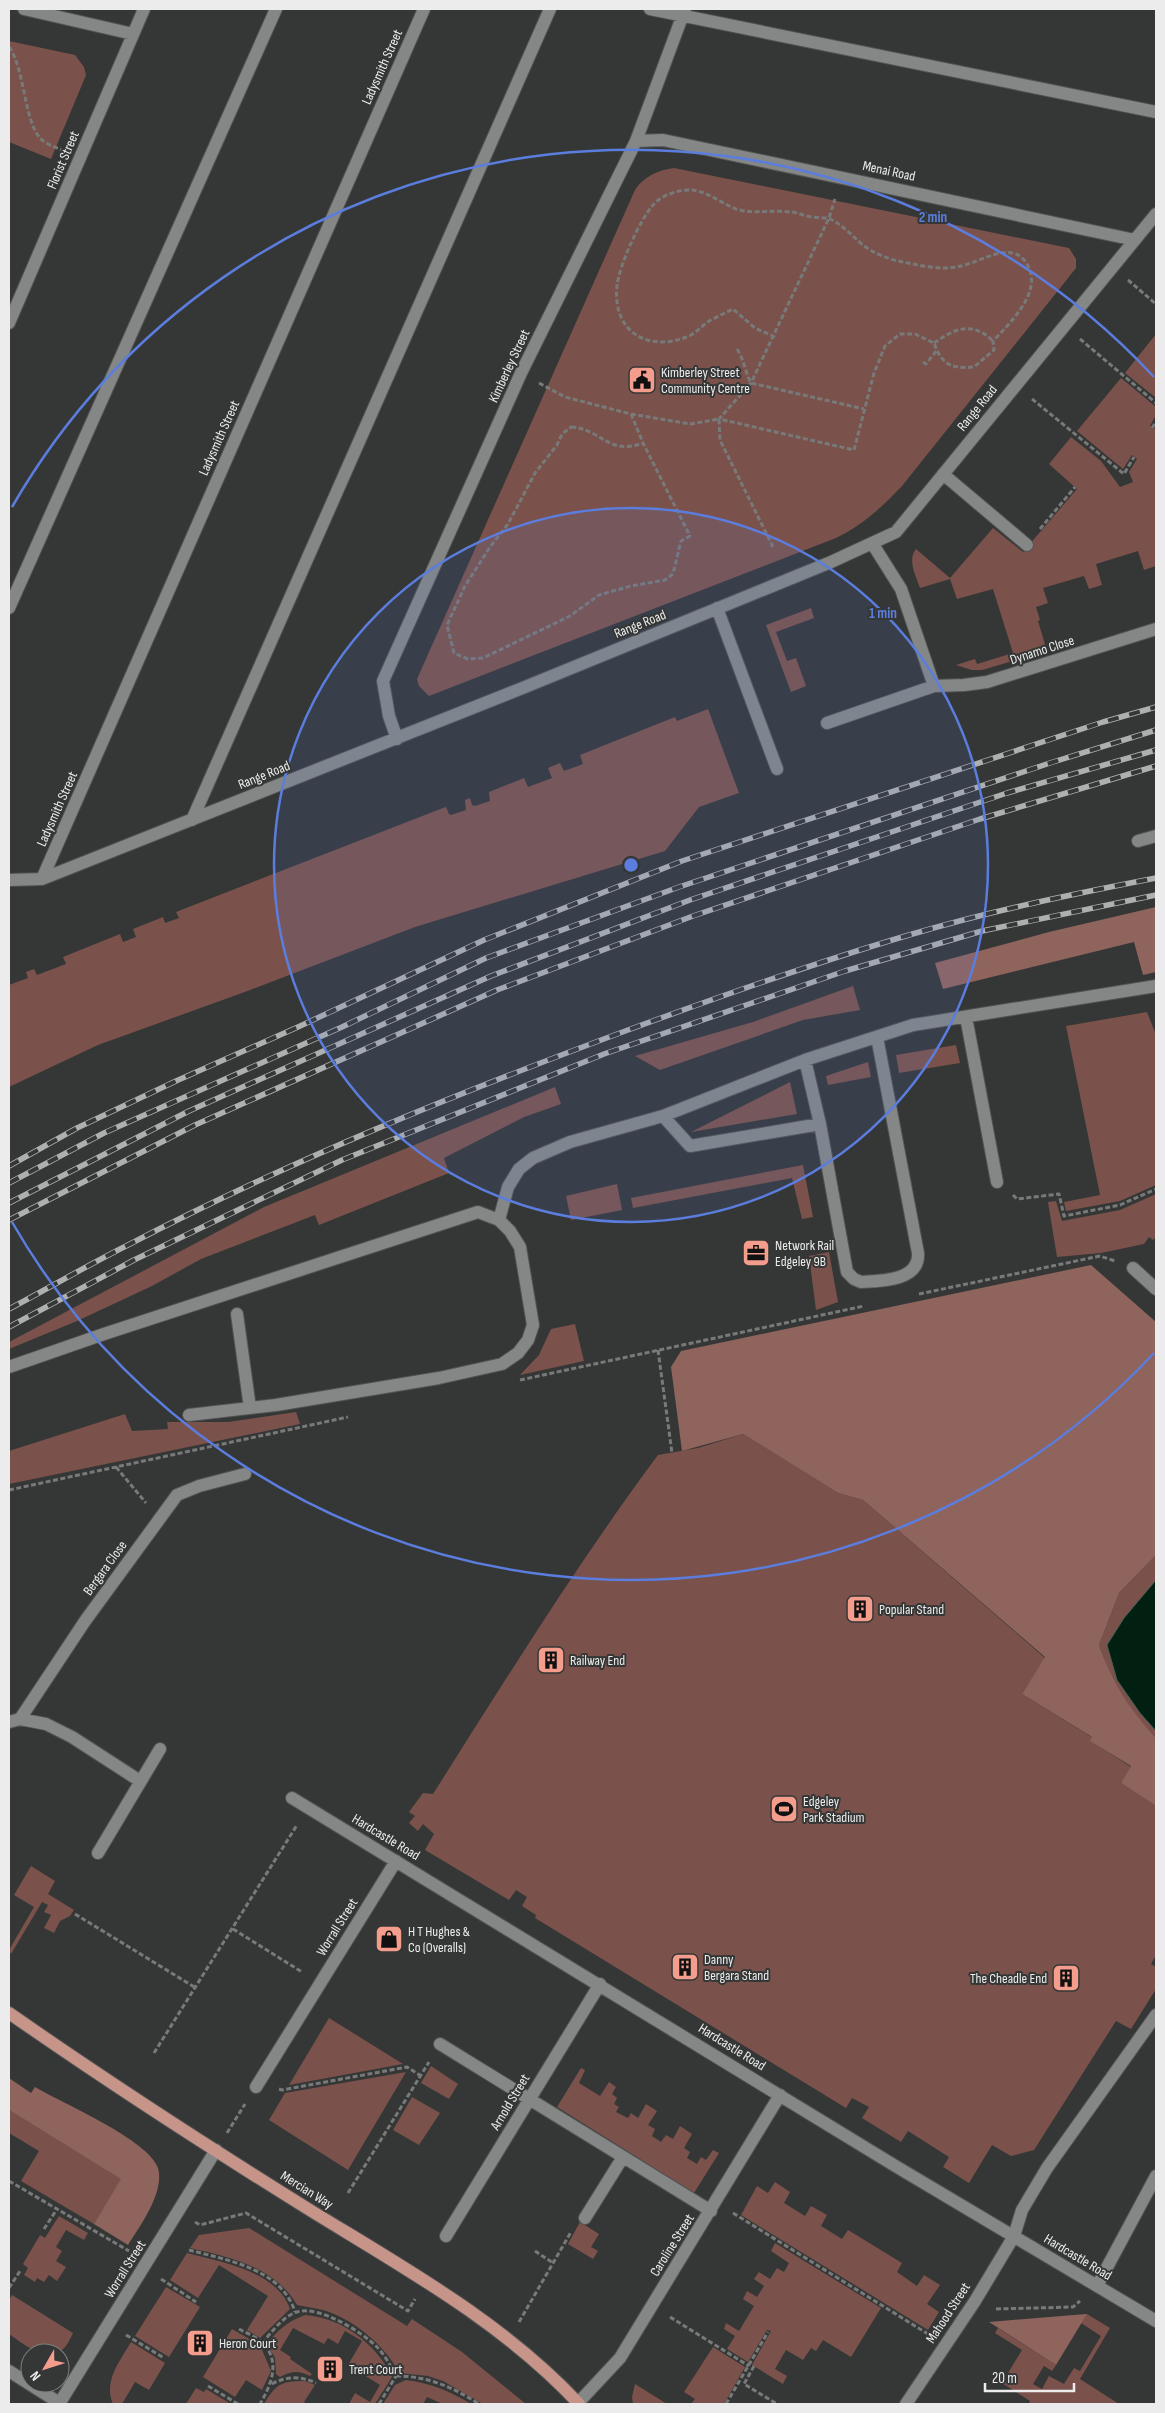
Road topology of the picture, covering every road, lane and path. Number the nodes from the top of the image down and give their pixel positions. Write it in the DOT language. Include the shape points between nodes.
graph roads {
  1 [pos="24,9"];
  2 [pos="144,9"];
  3 [pos="276,9"];
  4 [pos="424,9"];
  5 [pos="550,9"];
  6 [pos="650,9"];
  7 [pos="684,12"];
  8 [pos="133,34"];
  9 [pos="9,47"];
  10 [pos="1156,112"];
  11 [pos="636,141"];
  12 [pos="80,158"];
  13 [pos="840,176"];
  14 [pos="1156,214"];
  15 [pos="829,218"];
  16 [pos="1135,240"];
  17 [pos="1112,267"];
  18 [pos="1156,304"];
  19 [pos="9,323"];
  20 [pos="1064,326"];
  21 [pos="775,336"];
  22 [pos="993,341"];
  23 [pos="934,343"];
  24 [pos="737,349"];
  25 [pos="937,350"];
  26 [pos="923,362"];
  27 [pos="521,373"];
  28 [pos="751,383"];
  29 [pos="1016,385"];
  30 [pos="1156,403"];
  31 [pos="864,409"];
  32 [pos="630,414"];
  33 [pos="718,419"];
  34 [pos="1156,422"];
  35 [pos="1152,428"];
  36 [pos="643,443"];
  37 [pos="1134,457"];
  38 [pos="942,474"];
  39 [pos="1075,487"];
  40 [pos="872,543"];
  41 [pos="1027,544"];
  42 [pos="773,546"];
  43 [pos="9,608"];
  44 [pos="717,608"];
  45 [pos="1156,629"];
  46 [pos="934,686"];
  47 [pos="827,723"];
  48 [pos="397,739"];
  49 [pos="777,769"];
  50 [pos="192,820"];
  51 [pos="1156,836"];
  52 [pos="1138,841"];
  53 [pos="42,879"];
  54 [pos="9,880"];
  55 [pos="1156,986"];
  56 [pos="966,1017"];
  57 [pos="877,1037"];
  58 [pos="805,1060"];
  59 [pos="663,1116"];
  60 [pos="820,1124"];
  61 [pos="997,1182"];
  62 [pos="1156,1188"];
  63 [pos="499,1220"];
  64 [pos="1133,1268"];
  65 [pos="1156,1289"];
  66 [pos="912,1296"];
  67 [pos="874,1304"];
  68 [pos="237,1314"];
  69 [pos="658,1350"];
  70 [pos="9,1367"];
  71 [pos="518,1380"];
  72 [pos="250,1408"];
  73 [pos="189,1414"];
  74 [pos="349,1417"];
  75 [pos="672,1452"];
  76 [pos="116,1467"];
  77 [pos="245,1474"];
  78 [pos="9,1490"];
  79 [pos="159,1520"];
  80 [pos="15,1720"];
  81 [pos="160,1749"];
  82 [pos="140,1781"];
  83 [pos="292,1798"];
  84 [pos="308,1807"];
  85 [pos="98,1853"];
  86 [pos="396,1860"];
  87 [pos="75,1914"];
  88 [pos="233,1929"];
  89 [pos="320,1982"];
  90 [pos="600,1984"];
  91 [pos="196,1988"];
  92 [pos="9,2012"];
  93 [pos="1156,2015"];
  94 [pos="440,2044"];
  95 [pos="154,2053"];
  96 [pos="421,2076"];
  97 [pos="258,2082"];
  98 [pos="780,2095"];
  99 [pos="530,2098"];
  100 [pos="216,2150"];
  101 [pos="623,2157"];
  102 [pos="1156,2176"];
  103 [pos="9,2181"];
  104 [pos="348,2193"];
  105 [pos="714,2207"];
  106 [pos="57,2209"];
  107 [pos="177,2212"];
  108 [pos="585,2218"];
  109 [pos="44,2229"];
  110 [pos="572,2231"];
  111 [pos="446,2236"];
  112 [pos="1014,2236"];
  113 [pos="189,2250"];
  114 [pos="535,2251"];
  115 [pos="554,2262"];
  116 [pos="146,2265"];
  117 [pos="20,2271"];
  118 [pos="1097,2286"];
  119 [pos="9,2288"];
  120 [pos="975,2300"];
  121 [pos="196,2302"];
  122 [pos="652,2306"];
  123 [pos="408,2311"];
  124 [pos="295,2312"];
  125 [pos="1156,2321"];
  126 [pos="108,2324"];
  127 [pos="239,2329"];
  128 [pos="768,2332"];
  129 [pos="509,2340"];
  130 [pos="262,2342"];
  131 [pos="945,2345"];
  132 [pos="164,2358"];
  133 [pos="749,2366"];
  134 [pos="754,2366"];
  135 [pos="9,2371"];
  136 [pos="396,2376"];
  137 [pos="316,2382"];
  138 [pos="271,2385"];
  139 [pos="208,2386"];
  140 [pos="579,2403"];
  141 [pos="60,2404"];
  142 [pos="238,2404"];
  143 [pos="260,2404"];
  144 [pos="378,2404"];
  145 [pos="479,2404"];
  146 [pos="726,2404"];
  147 [pos="777,2404"];
  148 [pos="906,2404"];
  1 -- 8 [label="street"];
  2 -- 8 [label="street, Florist Street"];
  3 -- 43 [label="street"];
  4 -- 53 [label="street, Ladysmith Street"];
  5 -- 50 [label="street"];
  6 -- 7 [label="street"];
  7 -- 10 [label="street"];
  7 -- 11 [label="street, Kimberley Street"];
  8 -- 12 [label="street, Florist Street"];
  9 -- 12 [label="path" via="18,66 34,128 41,139"];
  11 -- 13 [label="street, Menai Road" via="663,140"];
  11 -- 27 [label="street, Kimberley Street"];
  12 -- 19 [label="street, Florist Street"];
  13 -- 15 [label="path"];
  13 -- 16 [label="street, Menai Road"];
  14 -- 16 [label="street, Range Road"];
  15 -- 21 [label="path"];
  15 -- 21 [label="path" via="790,212 743,211 702,192 680,190 654,204 632,242 618,280 616,297 620,315 630,332 647,341 671,342 692,334 733,309 756,328"];
  15 -- 22 [label="path" via="882,257 923,266 955,268 1002,251 1016,252 1032,272 1032,285 1014,319"];
  16 -- 17 [label="street, Range Road"];
  17 -- 18 [label="path"];
  17 -- 20 [label="street, Range Road"];
  20 -- 29 [label="street, Range Road"];
  20 -- 30 [label="path"];
  21 -- 28 [label="path"];
  22 -- 23 [label="path" via="983,331 968,328 947,334"];
  22 -- 25 [label="path" via="994,350 974,367 951,366 940,358"];
  23 -- 25 [label="path"];
  23 -- 31 [label="path" via="915,334 900,334 886,346"];
  24 -- 28 [label="path"];
  25 -- 26 [label="path" via="926,364"];
  27 -- 32 [label="path" via="565,397"];
  27 -- 48 [label="street, Kimberley Street" via="384,681 389,716"];
  28 -- 31 [label="path"];
  28 -- 33 [label="path"];
  29 -- 37 [label="path" via="1124,474"];
  29 -- 38 [label="street, Range Road"];
  31 -- 33 [label="path" via="854,450"];
  32 -- 33 [label="path" via="690,424"];
  32 -- 36 [label="path"];
  33 -- 42 [label="path" via="720,440"];
  34 -- 35 [label="path"];
  36 -- 36 [label="path" via="690,536 681,541 673,574 665,580 599,595 570,616 483,658 468,659 454,653 447,625 466,586 562,434 571,427 585,428 614,446 630,448"];
  38 -- 40 [label="street, Range Road" via="896,532"];
  38 -- 41 [label="street"];
  39 -- 41 [label="path"];
  40 -- 44 [label="street, Range Road"];
  40 -- 46 [label="street" via="901,589"];
  44 -- 48 [label="street, Range Road"];
  44 -- 49 [label="street"];
  45 -- 46 [label="street, Dynamo Close" via="987,682"];
  46 -- 47 [label="street, Dynamo Close"];
  48 -- 50 [label="street, Range Road"];
  50 -- 53 [label="street, Range Road"];
  51 -- 52 [label="street"];
  53 -- 54 [label="street, Range Road"];
  55 -- 56 [label="street"];
  56 -- 57 [label="street" via="912,1025"];
  56 -- 61 [label="street"];
  57 -- 58 [label="street"];
  57 -- 60 [label="street" via="918,1253 914,1269 904,1275 861,1282 847,1272"];
  58 -- 59 [label="street"];
  58 -- 60 [label="street"];
  59 -- 60 [label="street" via="690,1146"];
  59 -- 63 [label="street" via="570,1142 533,1158 518,1169 508,1187"];
  61 -- 62 [label="path" via="1017,1199 1059,1194 1064,1216 1120,1205"];
  63 -- 70 [label="street" via="478,1212"];
  63 -- 72 [label="street" via="520,1247 533,1325 528,1340 518,1353 502,1364 439,1378"];
  64 -- 65 [label="street"];
  64 -- 66 [label="path" via="1100,1256"];
  67 -- 69 [label="path"];
  68 -- 72 [label="street"];
  69 -- 71 [label="path"];
  69 -- 75 [label="path"];
  72 -- 73 [label="street"];
  74 -- 76 [label="path"];
  76 -- 78 [label="path"];
  76 -- 79 [label="path"];
  77 -- 79 [label="street, Bergara Close" via="199,1486 177,1496"];
  79 -- 80 [label="street, Bergara Close"];
  80 -- 82 [label="street, Bergara Close" via="46,1724"];
  81 -- 82 [label="street"];
  82 -- 85 [label="street"];
  83 -- 84 [label="street, Hardcastle Road"];
  84 -- 86 [label="street, Hardcastle Road"];
  84 -- 88 [label="path"];
  86 -- 89 [label="street, Worrall Street"];
  86 -- 90 [label="street, Hardcastle Road"];
  87 -- 91 [label="path"];
  88 -- 89 [label="path"];
  88 -- 91 [label="path"];
  89 -- 97 [label="street, Worrall Street"];
  90 -- 98 [label="street, Hardcastle Road"];
  90 -- 99 [label="street, Arnold Street"];
  91 -- 95 [label="path"];
  92 -- 100 [label="main road, Mercian Way" via="58,2048"];
  93 -- 112 [label="street, Mahood Street" via="1048,2168 1022,2210"];
  94 -- 96 [label="path"];
  94 -- 99 [label="street"];
  96 -- 97 [label="path" via="407,2067 282,2090"];
  96 -- 104 [label="path"];
  97 -- 100 [label="path"];
  98 -- 105 [label="street, Caroline Street"];
  98 -- 112 [label="street, Hardcastle Road"];
  99 -- 101 [label="street"];
  99 -- 111 [label="street, Arnold Street"];
  100 -- 107 [label="street, Worrall Street"];
  100 -- 129 [label="main road, Mercian Way" via="451,2298"];
  101 -- 105 [label="street"];
  101 -- 108 [label="street"];
  102 -- 118 [label="street"];
  103 -- 106 [label="path"];
  105 -- 122 [label="street, Caroline Street"];
  105 -- 131 [label="path"];
  106 -- 109 [label="path"];
  106 -- 116 [label="path"];
  107 -- 116 [label="street, Worrall Street"];
  107 -- 123 [label="path" via="200,2225 246,2214"];
  110 -- 115 [label="path"];
  112 -- 118 [label="street, Hardcastle Road"];
  112 -- 120 [label="street, Mahood Street"];
  113 -- 124 [label="path" via="262,2274 288,2295"];
  114 -- 115 [label="path"];
  115 -- 129 [label="path"];
  116 -- 121 [label="path"];
  116 -- 126 [label="street, Worrall Street"];
  117 -- 119 [label="path"];
  118 -- 120 [label="path" via="1073,2307 989,2309"];
  118 -- 125 [label="street, Hardcastle Road"];
  120 -- 131 [label="street, Mahood Street"];
  122 -- 133 [label="path"];
  122 -- 140 [label="street, Caroline Street" via="620,2358"];
  124 -- 130 [label="path"];
  124 -- 136 [label="path" via="302,2310 329,2315 347,2326 377,2347"];
  126 -- 132 [label="path"];
  126 -- 141 [label="street, Worrall Street"];
  127 -- 130 [label="path"];
  128 -- 133 [label="path"];
  129 -- 140 [label="main road, Mercian Way"];
  130 -- 138 [label="path" via="274,2370"];
  131 -- 148 [label="street, Mahood Street"];
  133 -- 146 [label="path"];
  134 -- 147 [label="path" via="744,2384"];
  135 -- 141 [label="street"];
  136 -- 144 [label="path"];
  136 -- 145 [label="path" via="432,2380"];
  137 -- 138 [label="path" via="295,2377 280,2379"];
  138 -- 143 [label="path"];
  139 -- 142 [label="path"];
}
